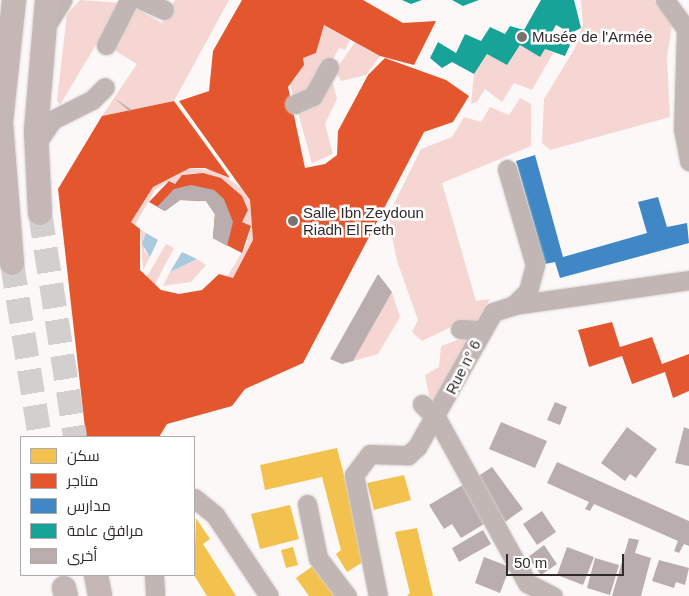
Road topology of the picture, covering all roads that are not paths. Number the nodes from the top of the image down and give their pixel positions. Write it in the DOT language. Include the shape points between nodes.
graph roads {
  1 [pos="14,0"];
  2 [pos="47,0"];
  3 [pos="62,0"];
  4 [pos="129,0"];
  5 [pos="142,0"];
  6 [pos="665,0"];
  7 [pos="164,10"];
  8 [pos="43,32"];
  9 [pos="106,45"];
  10 [pos="329,67"];
  11 [pos="38,99"];
  12 [pos="295,104"];
  13 [pos="36,144"];
  14 [pos="689,161"];
  15 [pos="507,169"];
  16 [pos="40,213"];
  17 [pos="12,263"];
  18 [pos="689,280"];
  19 [pos="514,305"];
  20 [pos="460,329"];
  21 [pos="481,330"];
  22 [pos="422,404"];
  23 [pos="436,419"];
  24 [pos="195,499"];
  25 [pos="307,504"];
  26 [pos="96,576"];
  27 [pos="154,576"];
  28 [pos="536,592"];
  29 [pos="100,596"];
  30 [pos="155,596"];
  31 [pos="269,596"];
  32 [pos="347,596"];
  33 [pos="378,596"];
  1 -- 17 [label="main road" via="1,122"];
  2 -- 8 [label="main road"];
  3 -- 8 [label="street"];
  4 -- 9 [label="street"];
  5 -- 7 [label="street"];
  6 -- 14 [label="street" via="686,30 688,47 683,130"];
  8 -- 11 [label="main road"];
  10 -- 12 [label="street" via="313,96"];
  11 -- 13 [label="main road"];
  11 -- 13 [label="street" via="46,110 56,113 101,83 92,100 52,120"];
  13 -- 16 [label="main road"];
  15 -- 19 [label="street" via="535,265 528,291"];
  18 -- 19 [label="street, Rue n° 6"];
  19 -- 21 [label="street, Rue n° 6" via="494,312"];
  20 -- 21 [label="street"];
  21 -- 23 [label="street, Rue n° 6"];
  22 -- 23 [label="street"];
  23 -- 28 [label="street"];
  23 -- 33 [label="street, Rue n° 6" via="408,455 370,454 354,475"];
  24 -- 31 [label="street" via="215,515"];
  25 -- 32 [label="street" via="318,558"];
  26 -- 29 [label="main road"];
  27 -- 30 [label="street"];
}
